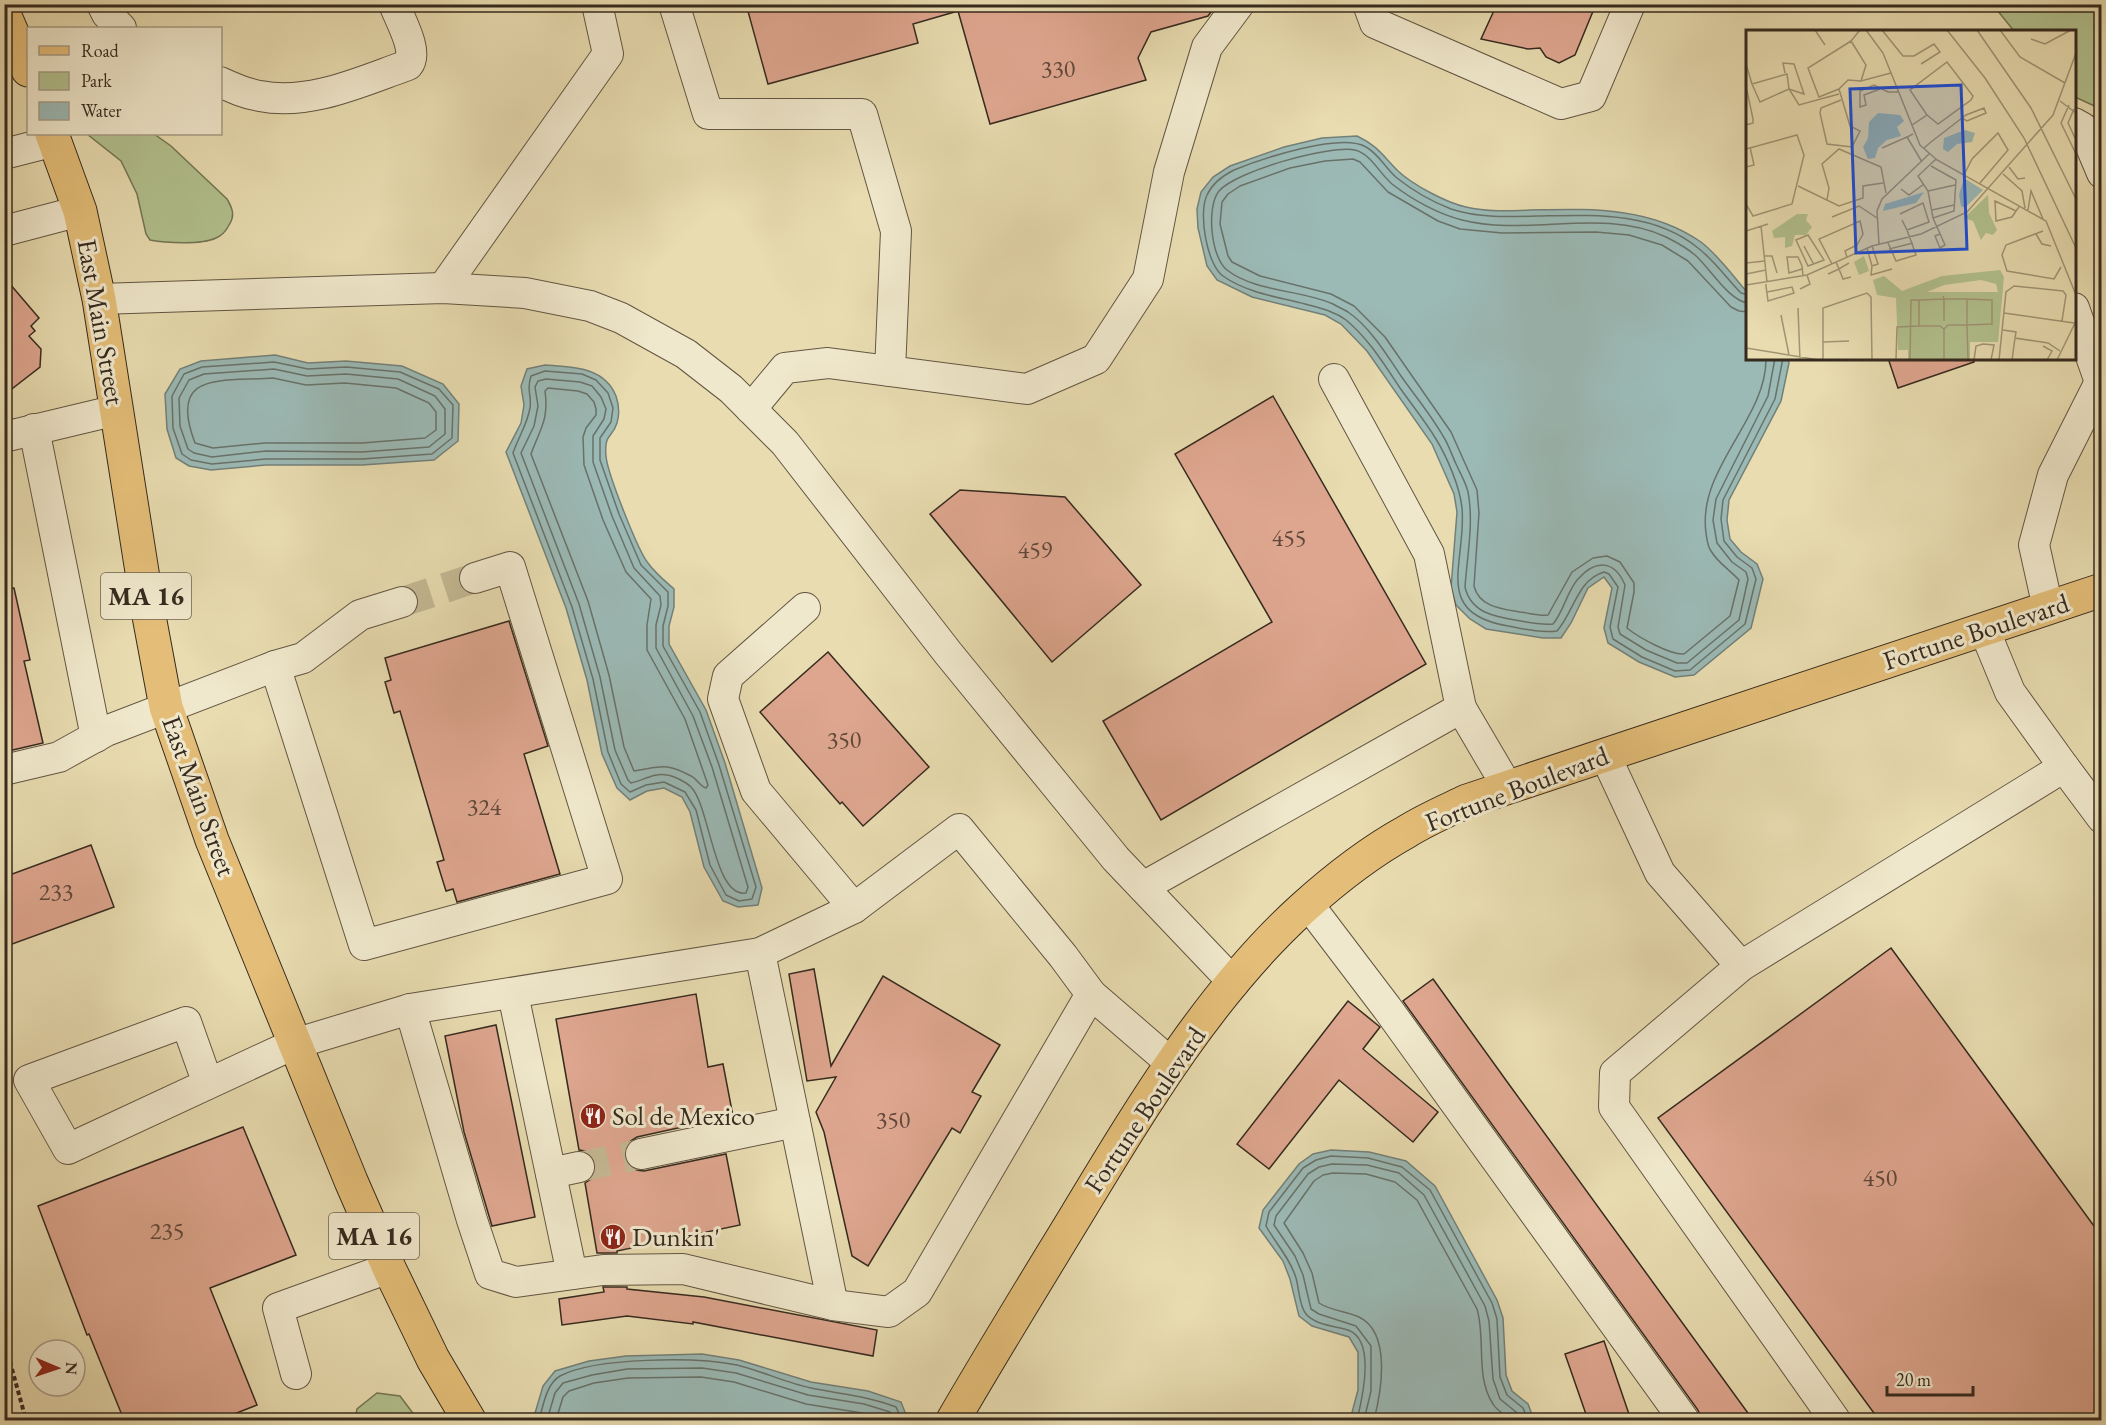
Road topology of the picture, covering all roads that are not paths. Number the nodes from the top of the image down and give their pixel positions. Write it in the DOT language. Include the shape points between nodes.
graph roads {
  1 [pos="102,4"];
  2 [pos="394,4"];
  3 [pos="597,4"];
  4 [pos="674,4"];
  5 [pos="1239,4"];
  6 [pos="1368,4"];
  7 [pos="1630,4"];
  8 [pos="4,14"];
  9 [pos="120,27"];
  10 [pos="27,68"];
  11 [pos="222,83"];
  12 [pos="2076,124"];
  13 [pos="54,137"];
  14 [pos="4,154"];
  15 [pos="2102,173"];
  16 [pos="80,211"];
  17 [pos="4,231"];
  18 [pos="443,288"];
  19 [pos="99,299"];
  20 [pos="2076,313"];
  21 [pos="890,371"];
  22 [pos="1334,380"];
  23 [pos="2101,380"];
  24 [pos="752,409"];
  25 [pos="117,410"];
  26 [pos="34,429"];
  27 [pos="4,437"];
  28 [pos="475,578"];
  29 [pos="2102,590"];
  30 [pos="402,602"];
  31 [pos="805,608"];
  32 [pos="2048,608"];
  33 [pos="1984,630"];
  34 [pos="275,666"];
  35 [pos="166,707"];
  36 [pos="1461,708"];
  37 [pos="96,736"];
  38 [pos="1605,755"];
  39 [pos="2064,767"];
  40 [pos="4,770"];
  41 [pos="1508,788"];
  42 [pos="2102,818"];
  43 [pos="1143,887"];
  44 [pos="1308,904"];
  45 [pos="854,908"];
  46 [pos="760,953"];
  47 [pos="1741,966"];
  48 [pos="1234,983"];
  49 [pos="513,993"];
  50 [pos="1091,994"];
  51 [pos="410,1009"];
  52 [pos="294,1044"];
  53 [pos="1172,1064"];
  54 [pos="208,1084"];
  55 [pos="795,1122"];
  56 [pos="641,1154"];
  57 [pos="389,1268"];
  58 [pos="572,1274"];
  59 [pos="833,1305"];
  60 [pos="296,1374"];
  61 [pos="469,1420"];
  62 [pos="953,1420"];
  63 [pos="1684,1420"];
  64 [pos="1835,1420"];
  1 -- 9 [label="lane"];
  2 -- 11 [label="lane" via="413,50 413,60 408,65 317,95 288,98 262,97"];
  3 -- 18 [label="lane" via="608,54"];
  4 -- 21 [label="lane" via="708,114 862,114 896,231"];
  5 -- 21 [label="lane" via="1207,47 1169,172 1148,279 1095,359 1027,389"];
  6 -- 7 [label="lane" via="1375,23 1561,104 1591,96"];
  8 -- 10 [label="main road"];
  12 -- 15 [label="lane" via="2083,128"];
  13 -- 14 [label="lane"];
  13 -- 16 [label="main road, East Main Street / MA 16"];
  16 -- 17 [label="lane"];
  16 -- 19 [label="main road, East Main Street / MA 16"];
  18 -- 19 [label="lane"];
  18 -- 24 [label="lane" via="525,293 590,306 621,318 686,354"];
  19 -- 25 [label="main road, East Main Street / MA 16"];
  20 -- 23 [label="lane"];
  21 -- 24 [label="lane" via="828,363 785,368"];
  22 -- 36 [label="lane" via="1429,554"];
  23 -- 32 [label="lane" via="2053,476 2034,545"];
  24 -- 43 [label="lane" via="785,443 948,653"];
  25 -- 26 [label="lane"];
  25 -- 35 [label="main road, East Main Street / MA 16"];
  26 -- 27 [label="lane"];
  26 -- 37 [label="lane"];
  28 -- 34 [label="lane" via="510,567 607,879 364,945"];
  29 -- 32 [label="main road, Fortune Boulevard"];
  30 -- 34 [label="lane" via="360,615 303,658"];
  31 -- 45 [label="lane" via="728,676 723,699 756,792"];
  32 -- 33 [label="main road, Fortune Boulevard"];
  33 -- 38 [label="main road, Fortune Boulevard"];
  33 -- 39 [label="lane" via="2010,692"];
  34 -- 35 [label="lane"];
  35 -- 37 [label="lane"];
  35 -- 52 [label="main road, East Main Street / MA 16" via="212,840"];
  36 -- 41 [label="lane"];
  36 -- 43 [label="lane"];
  37 -- 40 [label="lane" via="58,757"];
  38 -- 41 [label="main road, Fortune Boulevard"];
  38 -- 47 [label="lane" via="1660,873"];
  39 -- 42 [label="lane"];
  39 -- 47 [label="lane"];
  41 -- 44 [label="main road, Fortune Boulevard" via="1467,801 1405,832"];
  43 -- 48 [label="lane"];
  44 -- 48 [label="main road, Fortune Boulevard"];
  44 -- 63 [label="lane"];
  45 -- 46 [label="lane"];
  45 -- 50 [label="lane" via="959,829"];
  46 -- 49 [label="lane"];
  46 -- 55 [label="lane"];
  47 -- 64 [label="lane" via="1615,1073 1614,1107"];
  48 -- 53 [label="main road, Fortune Boulevard"];
  49 -- 51 [label="lane"];
  49 -- 58 [label="lane" via="565,1170"];
  50 -- 53 [label="lane"];
  50 -- 59 [label="lane" via="917,1292 889,1312"];
  51 -- 52 [label="lane"];
  51 -- 58 [label="lane" via="490,1274 516,1282"];
  52 -- 54 [label="lane"];
  52 -- 57 [label="main road, East Main Street / MA 16"];
  53 -- 62 [label="main road, Fortune Boulevard"];
  54 -- 54 [label="lane" via="68,1149 29,1080 186,1022"];
  55 -- 56 [label="lane"];
  55 -- 59 [label="lane"];
  57 -- 60 [label="lane" via="278,1308"];
  57 -- 61 [label="main road, East Main Street / MA 16" via="433,1359"];
  58 -- 59 [label="lane" via="683,1269"];
}
